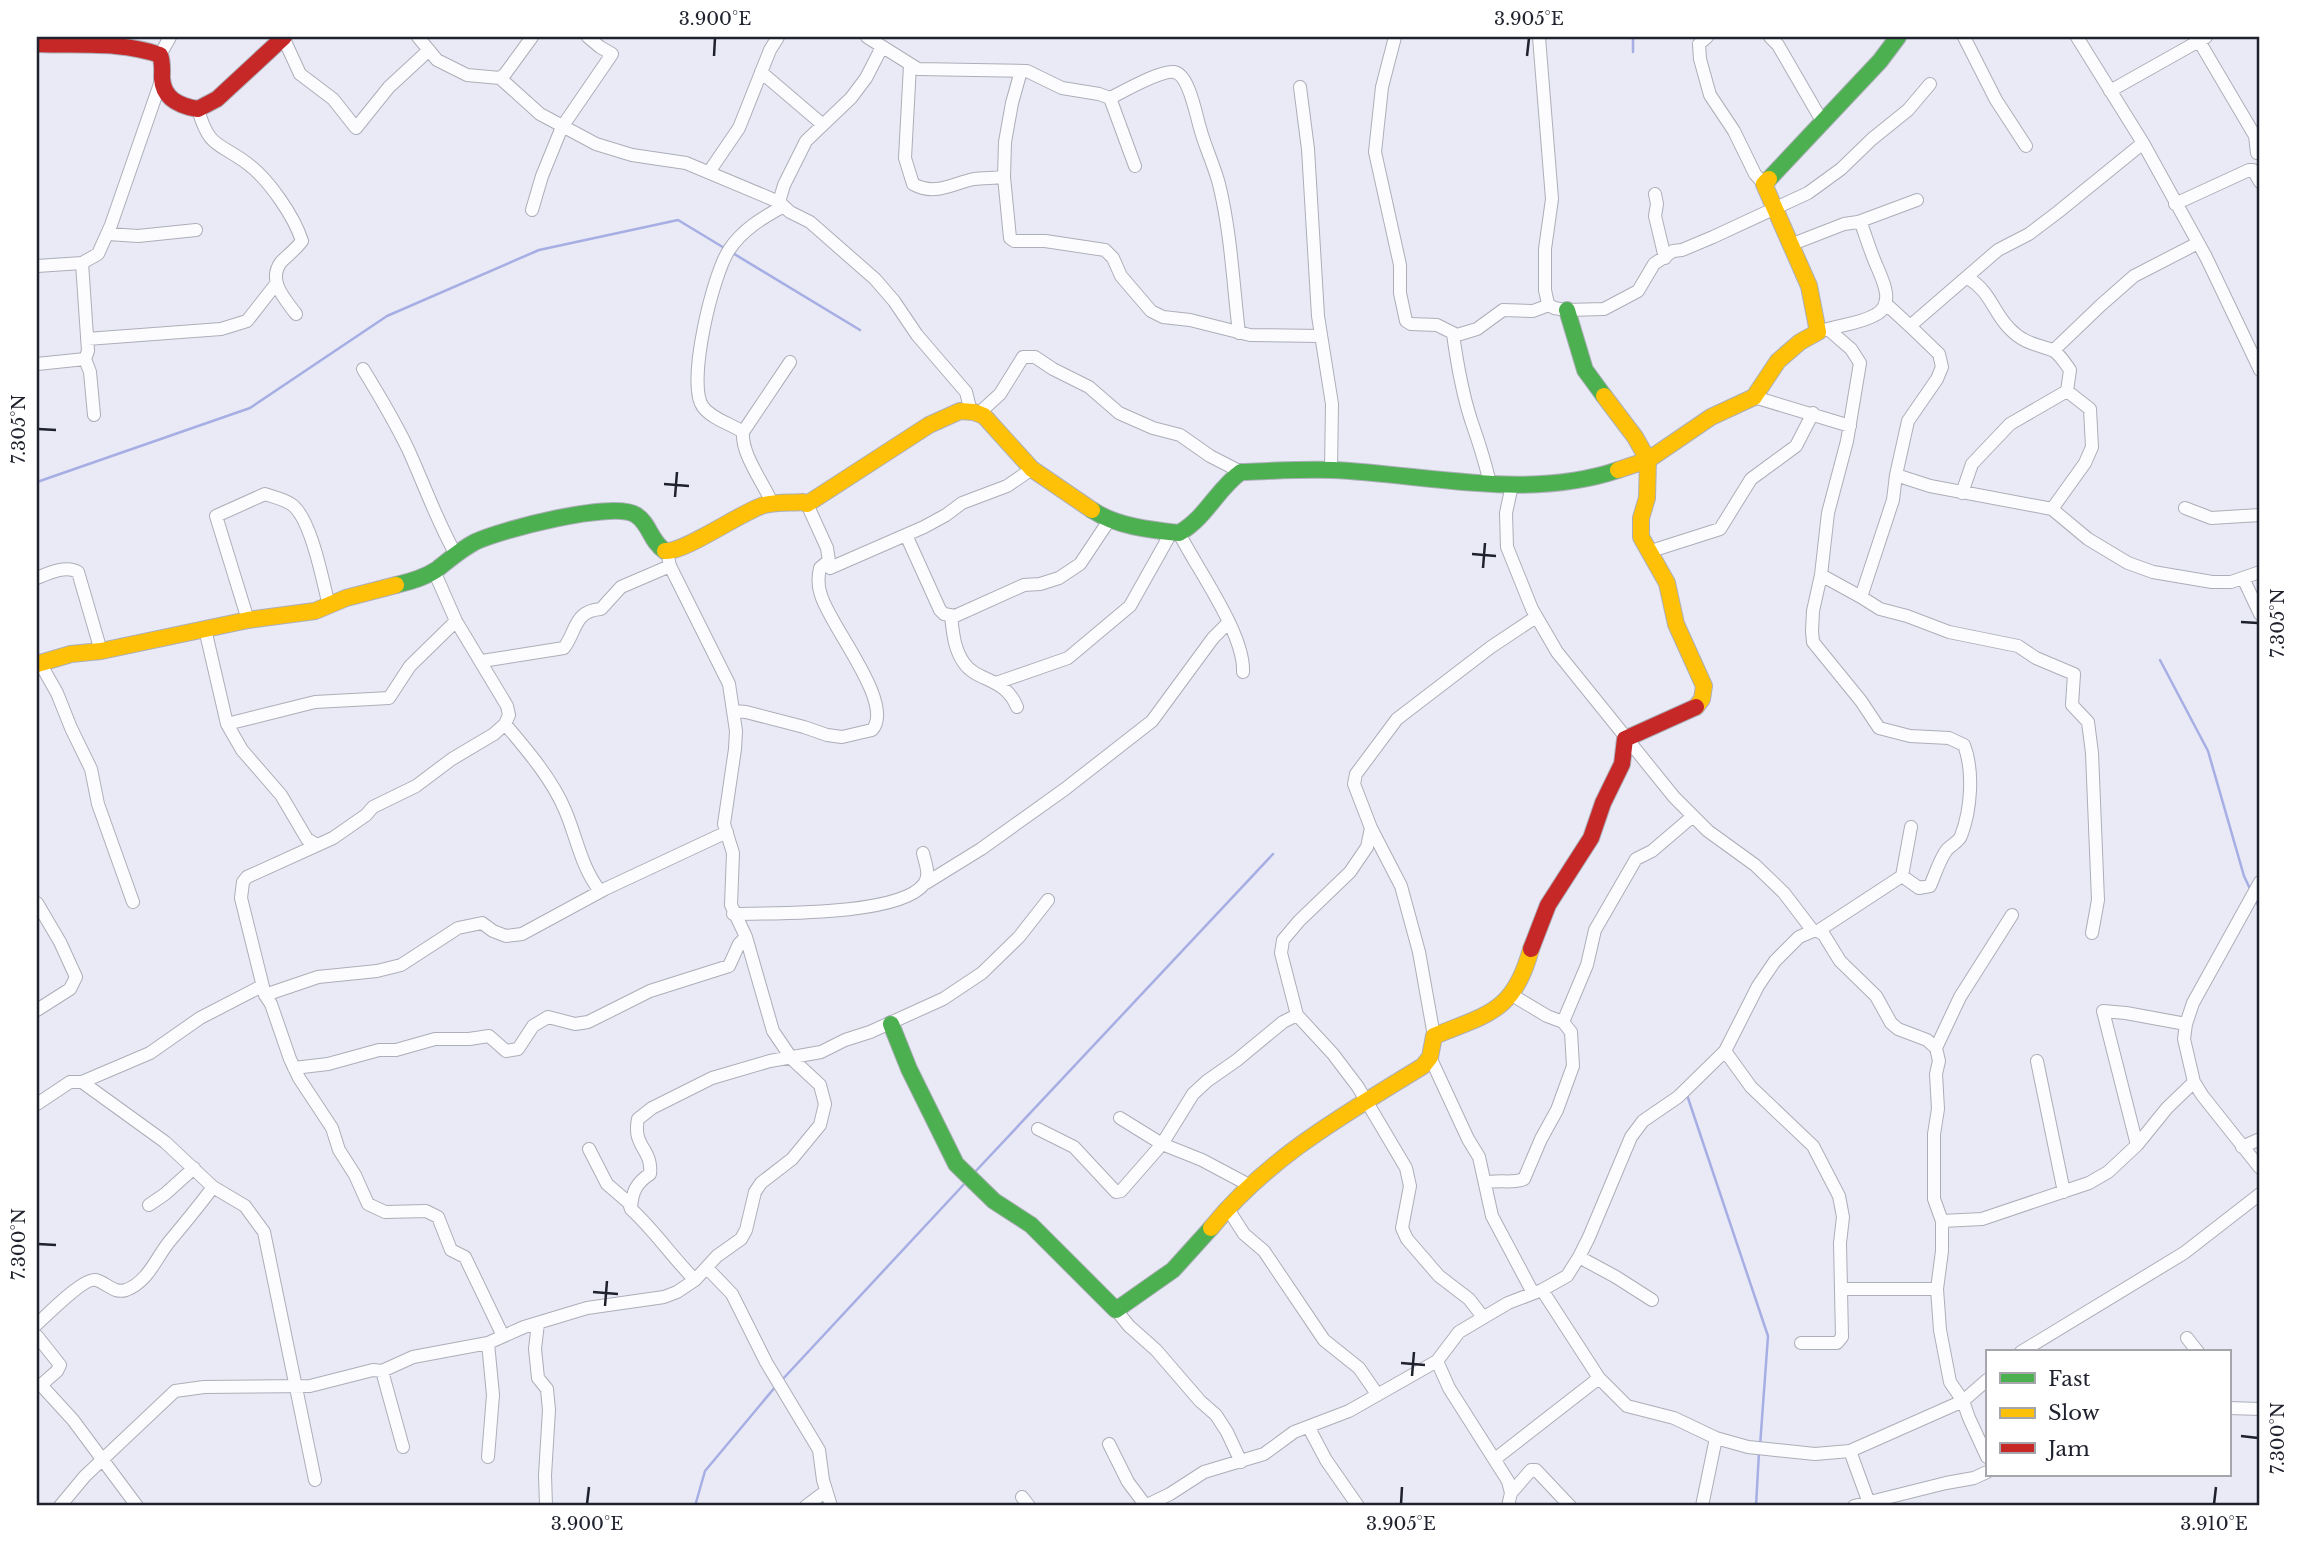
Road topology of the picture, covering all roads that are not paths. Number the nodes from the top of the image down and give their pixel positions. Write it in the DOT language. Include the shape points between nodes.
graph roads {
  1 [pos="170,37"];
  2 [pos="283,37"];
  3 [pos="418,37"];
  4 [pos="531,37"];
  5 [pos="588,37"];
  6 [pos="778,37"];
  7 [pos="867,37"];
  8 [pos="1395,37"];
  9 [pos="1539,37"];
  10 [pos="1707,37"];
  11 [pos="1770,37"];
  12 [pos="1898,37"];
  13 [pos="1964,37"];
  14 [pos="2077,37"];
  15 [pos="2202,39"];
  16 [pos="37,44"];
  17 [pos="882,47"];
  18 [pos="429,50"];
  19 [pos="160,55"];
  20 [pos="910,65"];
  21 [pos="1021,71"];
  22 [pos="761,72"];
  23 [pos="162,78"];
  24 [pos="500,78"];
  25 [pos="1930,84"];
  26 [pos="1300,87"];
  27 [pos="2110,91"];
  28 [pos="169,98"];
  29 [pos="1110,98"];
  30 [pos="152,107"];
  31 [pos="198,109"];
  32 [pos="1822,121"];
  33 [pos="822,124"];
  34 [pos="562,127"];
  35 [pos="2143,143"];
  36 [pos="2025,146"];
  37 [pos="2257,153"];
  38 [pos="1135,166"];
  39 [pos="709,172"];
  40 [pos="1004,177"];
  41 [pos="2260,182"];
  42 [pos="1764,184"];
  43 [pos="1655,194"];
  44 [pos="1917,200"];
  45 [pos="781,204"];
  46 [pos="2175,204"];
  47 [pos="1775,209"];
  48 [pos="532,210"];
  49 [pos="1858,222"];
  50 [pos="196,230"];
  51 [pos="108,234"];
  52 [pos="2198,243"];
  53 [pos="1790,245"];
  54 [pos="1665,258"];
  55 [pos="82,263"];
  56 [pos="37,266"];
  57 [pos="1968,278"];
  58 [pos="276,284"];
  59 [pos="1885,303"];
  60 [pos="1549,305"];
  61 [pos="1567,310"];
  62 [pos="296,314"];
  63 [pos="1910,326"];
  64 [pos="1823,331"];
  65 [pos="1240,333"];
  66 [pos="1453,334"];
  67 [pos="1320,337"];
  68 [pos="87,339"];
  69 [pos="2054,351"];
  70 [pos="85,359"];
  71 [pos="790,362"];
  72 [pos="37,365"];
  73 [pos="363,369"];
  74 [pos="2260,370"];
  75 [pos="2067,391"];
  76 [pos="1754,397"];
  77 [pos="974,413"];
  78 [pos="1813,413"];
  79 [pos="94,415"];
  80 [pos="1850,426"];
  81 [pos="743,432"];
  82 [pos="1648,460"];
  83 [pos="1032,469"];
  84 [pos="1331,470"];
  85 [pos="1241,472"];
  86 [pos="1896,475"];
  87 [pos="1490,484"];
  88 [pos="1512,485"];
  89 [pos="1962,493"];
  90 [pos="772,503"];
  91 [pos="807,504"];
  92 [pos="2185,508"];
  93 [pos="2052,509"];
  94 [pos="2260,515"];
  95 [pos="1110,519"];
  96 [pos="1175,533"];
  97 [pos="906,536"];
  98 [pos="1648,552"];
  99 [pos="455,553"];
  100 [pos="669,559"];
  101 [pos="830,568"];
  102 [pos="434,571"];
  103 [pos="2260,572"];
  104 [pos="1821,575"];
  105 [pos="37,578"];
  106 [pos="2243,578"];
  107 [pos="1861,597"];
  108 [pos="330,606"];
  109 [pos="2260,614"];
  110 [pos="951,616"];
  111 [pos="1536,617"];
  112 [pos="248,620"];
  113 [pos="456,621"];
  114 [pos="1228,623"];
  115 [pos="205,629"];
  116 [pos="101,651"];
  117 [pos="482,661"];
  118 [pos="39,663"];
  119 [pos="1243,672"];
  120 [pos="996,683"];
  121 [pos="1017,707"];
  122 [pos="733,711"];
  123 [pos="227,724"];
  124 [pos="505,724"];
  125 [pos="1625,739"];
  126 [pos="1693,816"];
  127 [pos="1911,827"];
  128 [pos="1371,828"];
  129 [pos="727,832"];
  130 [pos="317,845"];
  131 [pos="923,853"];
  132 [pos="1902,876"];
  133 [pos="2260,882"];
  134 [pos="926,883"];
  135 [pos="600,891"];
  136 [pos="1048,900"];
  137 [pos="133,902"];
  138 [pos="37,903"];
  139 [pos="733,914"];
  140 [pos="2012,915"];
  141 [pos="1816,931"];
  142 [pos="2092,933"];
  143 [pos="746,937"];
  144 [pos="264,990"];
  145 [pos="1512,995"];
  146 [pos="37,1010"];
  147 [pos="1297,1015"];
  148 [pos="1563,1022"];
  149 [pos="891,1024"];
  150 [pos="2186,1024"];
  151 [pos="1434,1036"];
  152 [pos="1936,1048"];
  153 [pos="1725,1051"];
  154 [pos="1430,1057"];
  155 [pos="792,1059"];
  156 [pos="2037,1061"];
  157 [pos="295,1068"];
  158 [pos="82,1082"];
  159 [pos="2194,1082"];
  160 [pos="1366,1102"];
  161 [pos="37,1104"];
  162 [pos="1120,1118"];
  163 [pos="1038,1129"];
  164 [pos="2260,1139"];
  165 [pos="1162,1144"];
  166 [pos="2137,1145"];
  167 [pos="2242,1147"];
  168 [pos="589,1149"];
  169 [pos="194,1168"];
  170 [pos="2260,1168"];
  171 [pos="1485,1183"];
  172 [pos="1249,1185"];
  173 [pos="214,1187"];
  174 [pos="2064,1192"];
  175 [pos="2260,1194"];
  176 [pos="149,1205"];
  177 [pos="631,1209"];
  178 [pos="1228,1209"];
  179 [pos="1942,1221"];
  180 [pos="1579,1257"];
  181 [pos="708,1269"];
  182 [pos="695,1280"];
  183 [pos="1842,1289"];
  184 [pos="1937,1289"];
  185 [pos="1537,1292"];
  186 [pos="1652,1300"];
  187 [pos="1116,1310"];
  188 [pos="1483,1317"];
  189 [pos="538,1323"];
  190 [pos="37,1324"];
  191 [pos="37,1336"];
  192 [pos="503,1336"];
  193 [pos="2187,1338"];
  194 [pos="488,1343"];
  195 [pos="1801,1343"];
  196 [pos="2024,1350"];
  197 [pos="2196,1350"];
  198 [pos="1437,1361"];
  199 [pos="382,1371"];
  200 [pos="1599,1378"];
  201 [pos="1986,1381"];
  202 [pos="296,1386"];
  203 [pos="39,1387"];
  204 [pos="1377,1394"];
  205 [pos="1963,1401"];
  206 [pos="2230,1408"];
  207 [pos="2260,1409"];
  208 [pos="1309,1428"];
  209 [pos="1716,1438"];
  210 [pos="1109,1444"];
  211 [pos="403,1447"];
  212 [pos="1850,1451"];
  213 [pos="1986,1455"];
  214 [pos="488,1457"];
  215 [pos="1496,1459"];
  216 [pos="102,1460"];
  217 [pos="1241,1462"];
  218 [pos="1986,1472"];
  219 [pos="315,1480"];
  220 [pos="826,1491"];
  221 [pos="1511,1493"];
  222 [pos="1869,1503"];
  223 [pos="60,1506"];
  224 [pos="137,1506"];
  225 [pos="546,1506"];
  226 [pos="806,1506"];
  227 [pos="831,1506"];
  228 [pos="1146,1506"];
  229 [pos="1358,1506"];
  230 [pos="1508,1506"];
  231 [pos="1570,1506"];
  232 [pos="1702,1506"];
  233 [pos="1854,1506"];
  1 -- 19 [label="street"];
  2 -- 18 [label="street" via="300,74 333,99 356,128 389,87"];
  2 -- 31 [label="street" via="217,99"];
  3 -- 18 [label="street"];
  4 -- 24 [label="street"];
  5 -- 34 [label="street" via="612,54"];
  6 -- 22 [label="street"];
  7 -- 17 [label="street"];
  8 -- 66 [label="street" via="1382,87 1375,152 1400,265 1400,293 1406,321"];
  9 -- 60 [label="street" via="1552,199 1545,249"];
  10 -- 42 [label="street" via="1699,44 1710,95"];
  11 -- 32 [label="street"];
  12 -- 32 [label="street"];
  13 -- 36 [label="street"];
  14 -- 27 [label="street"];
  15 -- 27 [label="street"];
  15 -- 37 [label="street" via="2255,136"];
  16 -- 19 [label="street" via="129,46"];
  17 -- 20 [label="street"];
  17 -- 33 [label="street" via="851,98"];
  18 -- 24 [label="street" via="458,72"];
  19 -- 23 [label="street"];
  20 -- 21 [label="street" via="927,70"];
  20 -- 40 [label="street" via="905,158 912,184 924,191"];
  21 -- 29 [label="street" via="1062,88"];
  21 -- 40 [label="street" via="1005,142"];
  22 -- 33 [label="street"];
  22 -- 39 [label="street" via="739,128"];
  23 -- 28 [label="street"];
  23 -- 30 [label="street"];
  24 -- 34 [label="street"];
  25 -- 47 [label="street" via="1908,110 1841,169"];
  26 -- 67 [label="street"];
  27 -- 35 [label="street"];
  28 -- 30 [label="street"];
  28 -- 31 [label="street"];
  29 -- 38 [label="street"];
  29 -- 65 [label="street" via="1159,75 1182,75 1218,181 1230,239"];
  30 -- 51 [label="street"];
  31 -- 58 [label="street" via="214,143 248,164 299,232 302,241 280,264"];
  32 -- 42 [label="street"];
  33 -- 45 [label="street" via="799,152"];
  34 -- 39 [label="street" via="610,150 686,163"];
  34 -- 48 [label="street"];
  35 -- 46 [label="street"];
  35 -- 57 [label="street" via="2029,234 1998,250"];
  39 -- 45 [label="street"];
  40 -- 65 [label="street" via="1014,241 1105,250 1151,311"];
  41 -- 46 [label="street" via="2249,170"];
  42 -- 47 [label="street"];
  43 -- 54 [label="street"];
  44 -- 49 [label="street"];
  45 -- 77 [label="street" via="810,222 874,279 966,392"];
  45 -- 81 [label="street" via="728,251 706,312 699,399 711,415"];
  46 -- 52 [label="street"];
  47 -- 53 [label="street"];
  47 -- 54 [label="street"];
  49 -- 53 [label="street"];
  49 -- 59 [label="street" via="1883,279"];
  50 -- 51 [label="street"];
  51 -- 55 [label="street" via="98,254"];
  52 -- 69 [label="street" via="2134,276"];
  52 -- 74 [label="street"];
  53 -- 64 [label="street" via="1807,276"];
  54 -- 61 [label="street" via="1654,264 1638,291 1604,309"];
  55 -- 56 [label="street"];
  55 -- 68 [label="street"];
  57 -- 63 [label="street"];
  57 -- 69 [label="street" via="1986,294 2011,330 2024,341"];
  58 -- 62 [label="street"];
  58 -- 68 [label="street" via="247,321 222,329"];
  59 -- 63 [label="street"];
  59 -- 64 [label="street" via="1873,316"];
  60 -- 61 [label="street"];
  60 -- 66 [label="street" via="1533,311 1503,310 1477,329"];
  61 -- 82 [label="street" via="1585,370"];
  63 -- 86 [label="street" via="1938,354 1942,367 1908,421"];
  64 -- 76 [label="street" via="1778,360"];
  64 -- 80 [label="street" via="1851,349 1860,363"];
  65 -- 67 [label="street"];
  66 -- 87 [label="street" via="1457,366"];
  67 -- 84 [label="street" via="1332,404"];
  68 -- 70 [label="street"];
  69 -- 75 [label="street" via="2070,370"];
  70 -- 72 [label="street"];
  70 -- 79 [label="street"];
  71 -- 81 [label="street"];
  73 -- 99 [label="street" via="407,448"];
  75 -- 89 [label="street" via="2010,424 1972,464"];
  75 -- 93 [label="street" via="2090,409 2093,442 2085,463"];
  76 -- 78 [label="street"];
  76 -- 82 [label="street" via="1711,417"];
  77 -- 83 [label="street" via="996,427"];
  77 -- 85 [label="street" via="1000,394 1023,357 1035,357 1089,387 1119,413 1180,435"];
  77 -- 91 [label="street" via="960,411 929,425"];
  78 -- 80 [label="street"];
  78 -- 98 [label="street" via="1796,446 1751,480 1720,528"];
  80 -- 104 [label="street" via="1828,513"];
  81 -- 90 [label="street" via="747,454"];
  82 -- 88 [label="street" via="1592,479"];
  82 -- 98 [label="street" via="1647,498 1641,518 1641,537"];
  83 -- 95 [label="street"];
  83 -- 97 [label="street"];
  84 -- 85 [label="street"];
  84 -- 87 [label="street"];
  85 -- 96 [label="street" via="1207,511"];
  86 -- 89 [label="street"];
  86 -- 107 [label="street" via="1893,500"];
  87 -- 88 [label="street"];
  88 -- 111 [label="street" via="1506,513 1507,547"];
  89 -- 93 [label="street"];
  90 -- 91 [label="street"];
  90 -- 100 [label="street" via="698,538"];
  91 -- 101 [label="street" via="827,548"];
  92 -- 94 [label="street" via="2211,518"];
  93 -- 106 [label="street" via="2088,539 2128,563 2212,582"];
  95 -- 96 [label="street"];
  95 -- 110 [label="street" via="1080,564 1059,578 1024,585"];
  96 -- 114 [label="street"];
  96 -- 120 [label="street" via="1129,606 1068,658"];
  97 -- 101 [label="street"];
  97 -- 110 [label="street" via="940,610"];
  98 -- 125 [label="street" via="1667,583 1676,624 1704,686 1696,707"];
  99 -- 100 [label="street" via="513,529 596,511 625,510 644,522"];
  99 -- 102 [label="street"];
  100 -- 117 [label="street" via="627,584 601,609 580,616 564,648"];
  100 -- 122 [label="street" via="722,664"];
  101 -- 122 [label="street" via="826,563 820,568 820,593 873,691 876,726 842,737"];
  102 -- 108 [label="street"];
  102 -- 113 [label="street"];
  103 -- 106 [label="street"];
  104 -- 107 [label="street"];
  104 -- 132 [label="street" via="1812,611 1813,642 1873,721 1879,728 1910,736 1950,738 1967,752 1967,813 1960,839 1946,851 1930,886 1919,888"];
  105 -- 116 [label="street" via="72,568 78,572"];
  106 -- 109 [label="street"];
  107 -- 142 [label="street" via="1880,609 1949,632 2018,646 2074,674 2072,705 2088,722 2092,753 2098,844 2098,900"];
  108 -- 112 [label="street"];
  108 -- 112 [label="street" via="312,539 301,518 292,504 265,494 216,516"];
  110 -- 120 [label="street" via="954,643 965,665"];
  111 -- 125 [label="street" via="1557,652"];
  111 -- 128 [label="street" via="1397,719 1356,774 1354,784"];
  112 -- 115 [label="street"];
  113 -- 117 [label="street"];
  113 -- 123 [label="street" via="410,666 389,698 315,702"];
  114 -- 119 [label="street" via="1242,656"];
  114 -- 134 [label="street" via="1152,721 1065,789"];
  115 -- 116 [label="street"];
  115 -- 123 [label="street"];
  116 -- 118 [label="street"];
  117 -- 124 [label="street" via="507,706"];
  118 -- 137 [label="street" via="90,769"];
  120 -- 121 [label="street" via="1006,689"];
  122 -- 129 [label="street" via="735,749"];
  123 -- 130 [label="street" via="242,750 281,795 307,839"];
  124 -- 130 [label="street" via="416,786 373,807 366,816"];
  124 -- 135 [label="street" via="565,809 581,860"];
  125 -- 126 [label="street"];
  125 -- 145 [label="street" via="1626,759 1603,800 1593,834 1553,895"];
  126 -- 141 [label="street" via="1755,865"];
  126 -- 148 [label="street" via="1636,859 1595,930 1587,965"];
  127 -- 132 [label="street"];
  128 -- 147 [label="street" via="1362,858 1283,940 1280,953"];
  128 -- 151 [label="street" via="1401,886"];
  129 -- 135 [label="street"];
  129 -- 139 [label="street" via="733,853"];
  130 -- 144 [label="street" via="243,882 243,912"];
  131 -- 134 [label="street"];
  132 -- 141 [label="street"];
  133 -- 150 [label="street"];
  134 -- 139 [label="street" via="914,893 869,906"];
  135 -- 144 [label="street" via="522,934 506,936 482,923 458,928 401,965"];
  136 -- 149 [label="street" via="982,973 943,999"];
  138 -- 146 [label="street" via="76,977 70,989"];
  139 -- 143 [label="street"];
  140 -- 152 [label="street" via="1960,997"];
  141 -- 152 [label="street" via="1876,996 1898,1029"];
  141 -- 153 [label="street" via="1799,937 1775,961"];
  143 -- 155 [label="street" via="773,1031"];
  143 -- 157 [label="street" via="729,966 650,991 588,1022 539,1020 518,1049 506,1051 489,1036 435,1039"];
  144 -- 157 [label="street"];
  144 -- 158 [label="street" via="200,1018 150,1053"];
  145 -- 148 [label="street"];
  145 -- 151 [label="street" via="1483,1018"];
  147 -- 160 [label="street" via="1333,1054"];
  147 -- 165 [label="street" via="1193,1094"];
  148 -- 171 [label="street" via="1572,1032 1573,1066 1528,1174 1518,1181"];
  149 -- 155 [label="street"];
  149 -- 187 [label="street" via="956,1164 994,1201 1031,1225"];
  150 -- 159 [label="street" via="2184,1039"];
  150 -- 166 [label="street" via="2103,1011"];
  151 -- 154 [label="street"];
  152 -- 179 [label="street" via="1934,1199"];
  153 -- 180 [label="street" via="1678,1097 1643,1121 1631,1137"];
  153 -- 183 [label="street" via="1751,1087 1813,1146 1839,1196"];
  154 -- 160 [label="street"];
  154 -- 171 [label="street" via="1479,1157"];
  155 -- 177 [label="street" via="770,1060 712,1078 638,1119 635,1133 651,1165 650,1174 632,1194"];
  155 -- 181 [label="street" via="820,1085 825,1104 820,1125 792,1159 761,1184 746,1230"];
  156 -- 174 [label="street"];
  157 -- 192 [label="street" via="332,1128 368,1203 385,1212 426,1211 438,1217 451,1250 465,1257"];
  158 -- 161 [label="street" via="70,1082"];
  158 -- 169 [label="street" via="166,1142"];
  159 -- 166 [label="street"];
  159 -- 167 [label="street"];
  160 -- 172 [label="street" via="1326,1126"];
  160 -- 188 [label="street" via="1406,1168 1410,1186 1402,1228 1407,1239"];
  162 -- 165 [label="street"];
  163 -- 165 [label="street" via="1074,1147 1116,1192"];
  164 -- 167 [label="street"];
  165 -- 172 [label="street"];
  166 -- 174 [label="street" via="2108,1172"];
  167 -- 170 [label="street"];
  168 -- 177 [label="street" via="607,1184"];
  169 -- 173 [label="street"];
  169 -- 176 [label="street"];
  171 -- 185 [label="street" via="1492,1216"];
  172 -- 178 [label="street"];
  173 -- 190 [label="street" via="149,1272 128,1289 116,1290 91,1280"];
  173 -- 202 [label="street" via="245,1206 264,1232"];
  174 -- 179 [label="street" via="1982,1219"];
  175 -- 196 [label="street" via="2184,1253"];
  177 -- 182 [label="street"];
  178 -- 187 [label="street" via="1174,1269"];
  178 -- 204 [label="street" via="1244,1234 1264,1251 1324,1340 1359,1368"];
  179 -- 184 [label="street"];
  180 -- 185 [label="street" via="1567,1276"];
  180 -- 186 [label="street"];
  181 -- 182 [label="street"];
  181 -- 220 [label="street" via="732,1294 819,1450"];
  182 -- 189 [label="street" via="664,1297 587,1308"];
  183 -- 184 [label="street"];
  183 -- 195 [label="street" via="1841,1341"];
  184 -- 205 [label="street" via="1947,1370"];
  185 -- 188 [label="street"];
  185 -- 200 [label="street"];
  187 -- 217 [label="street" via="1216,1415"];
  188 -- 198 [label="street" via="1459,1332"];
  189 -- 192 [label="street"];
  189 -- 225 [label="street" via="538,1378 547,1389 549,1410"];
  191 -- 203 [label="street" via="60,1365"];
  192 -- 194 [label="street"];
  193 -- 197 [label="street"];
  194 -- 199 [label="street" via="413,1357"];
  194 -- 214 [label="street" via="493,1395"];
  198 -- 204 [label="street"];
  198 -- 215 [label="street" via="1449,1388"];
  199 -- 202 [label="street"];
  199 -- 211 [label="street"];
  200 -- 209 [label="street" via="1627,1406 1674,1418"];
  200 -- 215 [label="street"];
  201 -- 205 [label="street"];
  202 -- 216 [label="street" via="175,1391"];
  202 -- 219 [label="street"];
  203 -- 216 [label="street" via="73,1420"];
  204 -- 208 [label="street"];
  205 -- 212 [label="street"];
  205 -- 213 [label="street"];
  206 -- 207 [label="street"];
  208 -- 217 [label="street"];
  208 -- 229 [label="street"];
  209 -- 212 [label="street" via="1748,1447 1815,1454"];
  209 -- 232 [label="street"];
  210 -- 228 [label="street"];
  212 -- 222 [label="street"];
  215 -- 221 [label="street"];
  216 -- 223 [label="street"];
  216 -- 224 [label="street"];
  217 -- 228 [label="street" via="1204,1472"];
  218 -- 222 [label="street"];
  220 -- 226 [label="street"];
  220 -- 227 [label="street"];
  221 -- 230 [label="street"];
  221 -- 231 [label="street" via="1536,1470"];
  222 -- 233 [label="street"];
}
